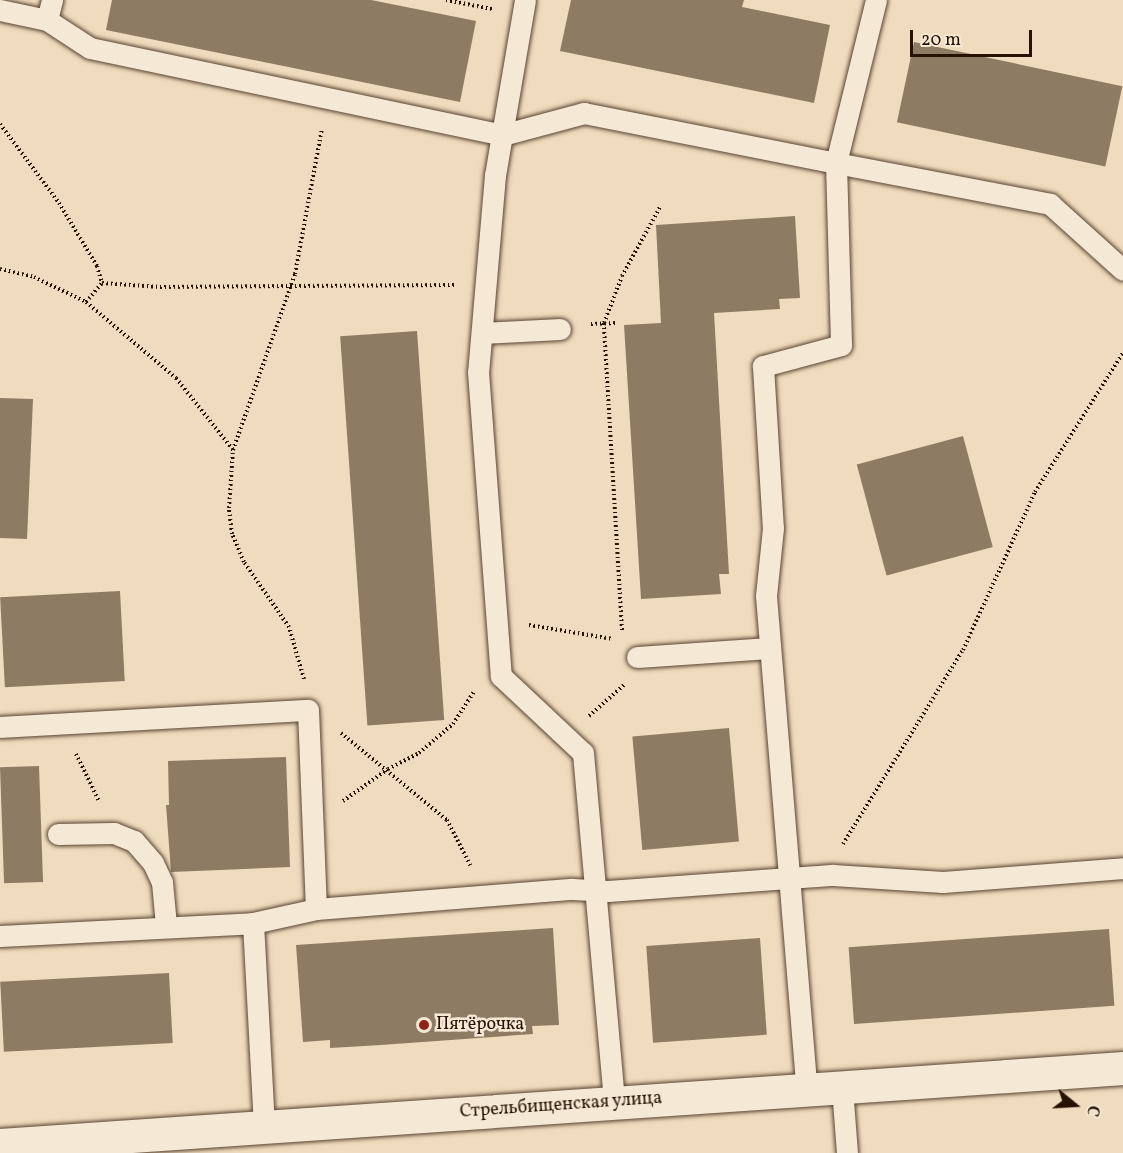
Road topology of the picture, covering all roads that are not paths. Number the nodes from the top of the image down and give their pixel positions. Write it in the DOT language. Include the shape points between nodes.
graph roads {
  1 [pos="876,0"];
  2 [pos="523,8"];
  3 [pos="0,10"];
  4 [pos="50,10"];
  5 [pos="502,135"];
  6 [pos="836,163"];
  7 [pos="1123,270"];
  8 [pos="560,329"];
  9 [pos="482,333"];
  10 [pos="770,648"];
  11 [pos="630,650"];
  12 [pos="0,727"];
  13 [pos="58,834"];
  14 [pos="1123,868"];
  15 [pos="790,878"];
  16 [pos="595,890"];
  17 [pos="316,909"];
  18 [pos="253,923"];
  19 [pos="166,925"];
  20 [pos="0,936"];
  21 [pos="1123,1068"];
  22 [pos="842,1088"];
  23 [pos="807,1090"];
  24 [pos="614,1103"];
  25 [pos="264,1127"];
  26 [pos="161,1144"];
  27 [pos="0,1145"];
  28 [pos="847,1153"];
  1 -- 6 [label="lane"];
  2 -- 5 [label="lane"];
  3 -- 4 [label="lane"];
  4 -- 5 [label="lane" via="90,48"];
  5 -- 6 [label="lane" via="584,113"];
  5 -- 9 [label="lane"];
  6 -- 7 [label="lane" via="1050,204"];
  6 -- 10 [label="lane" via="841,345 763,366 773,528 766,596"];
  8 -- 9 [label="lane"];
  9 -- 16 [label="lane" via="478,372 501,676 583,753"];
  10 -- 11 [label="lane"];
  10 -- 15 [label="lane"];
  12 -- 17 [label="lane" via="309,710"];
  13 -- 19 [label="lane" via="114,833 134,841 153,863 162,882"];
  14 -- 15 [label="lane" via="943,882 833,875"];
  15 -- 16 [label="lane"];
  15 -- 23 [label="lane"];
  16 -- 17 [label="lane"];
  16 -- 24 [label="lane"];
  17 -- 18 [label="lane"];
  18 -- 19 [label="lane"];
  18 -- 25 [label="lane"];
  19 -- 20 [label="lane"];
  21 -- 22 [label="street, Стрельбищенская улица"];
  22 -- 23 [label="street, Стрельбищенская улица"];
  22 -- 28 [label="lane"];
  23 -- 24 [label="street, Стрельбищенская улица"];
  24 -- 25 [label="street, Стрельбищенская улица"];
  25 -- 26 [label="street, Стрельбищенская улица"];
  26 -- 27 [label="street, Стрельбищенская улица"];
}
